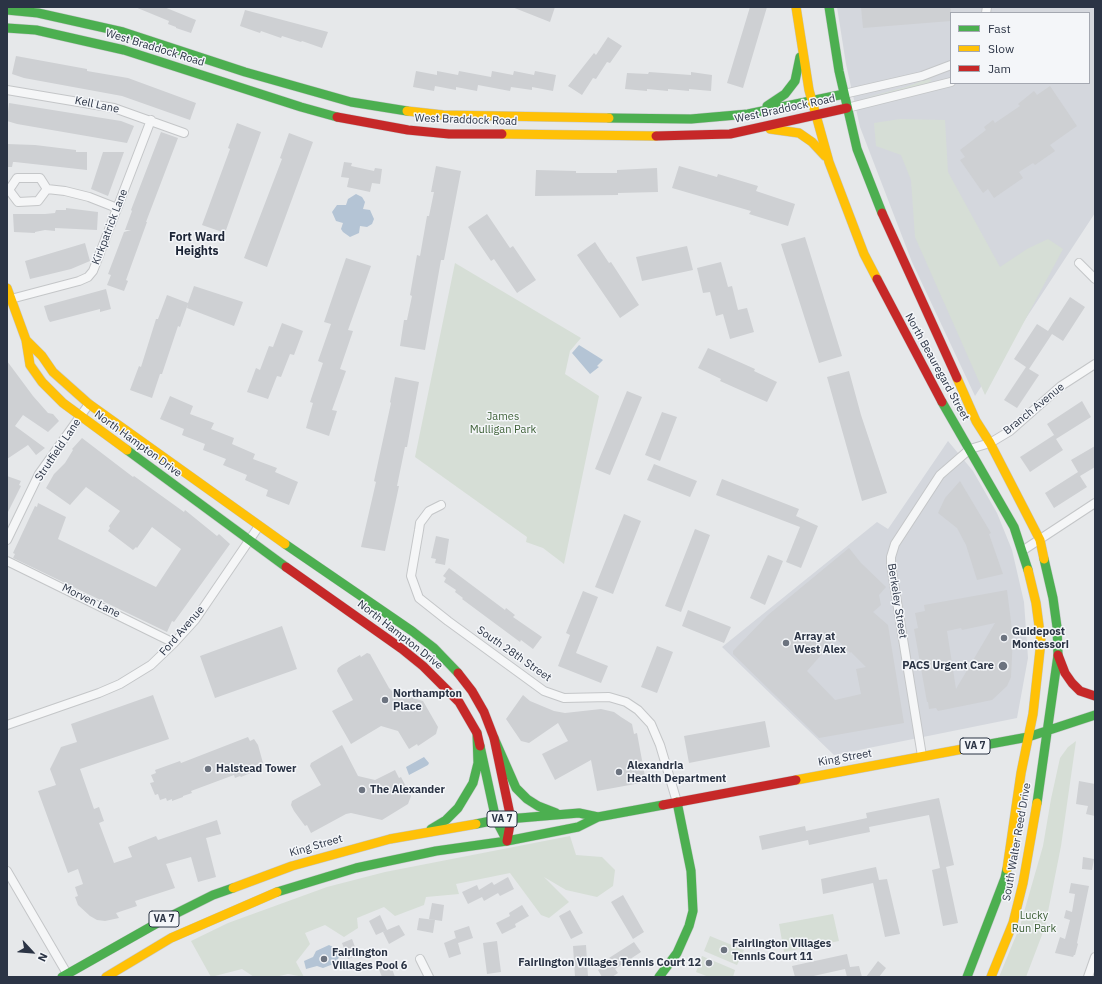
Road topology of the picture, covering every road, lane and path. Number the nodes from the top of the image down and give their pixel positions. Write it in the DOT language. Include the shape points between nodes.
graph roads {
  1 [pos="796,7"];
  2 [pos="829,7"];
  3 [pos="7,10"];
  4 [pos="7,28"];
  5 [pos="801,43"];
  6 [pos="950,65"];
  7 [pos="950,82"];
  8 [pos="7,90"];
  9 [pos="844,94"];
  10 [pos="811,100"];
  11 [pos="847,108"];
  12 [pos="748,114"];
  13 [pos="815,115"];
  14 [pos="151,120"];
  15 [pos="755,129"];
  16 [pos="184,132"];
  17 [pos="829,162"];
  18 [pos="8,190"];
  19 [pos="47,190"];
  20 [pos="117,208"];
  21 [pos="1079,263"];
  22 [pos="1095,279"];
  23 [pos="7,288"];
  24 [pos="9,299"];
  25 [pos="26,340"];
  26 [pos="1095,364"];
  27 [pos="89,404"];
  28 [pos="80,416"];
  29 [pos="990,442"];
  30 [pos="970,448"];
  31 [pos="1095,503"];
  32 [pos="441,505"];
  33 [pos="259,526"];
  34 [pos="7,540"];
  35 [pos="1040,540"];
  36 [pos="249,541"];
  37 [pos="1022,551"];
  38 [pos="7,561"];
  39 [pos="174,643"];
  40 [pos="1058,655"];
  41 [pos="1095,696"];
  42 [pos="1095,715"];
  43 [pos="7,725"];
  44 [pos="1048,732"];
  45 [pos="477,733"];
  46 [pos="1028,737"];
  47 [pos="494,738"];
  48 [pos="922,756"];
  49 [pos="677,802"];
  50 [pos="561,814"];
  51 [pos="598,817"];
  52 [pos="511,819"];
  53 [pos="496,820"];
  54 [pos="423,834"];
  55 [pos="507,841"];
  56 [pos="7,871"];
  57 [pos="1095,958"];
  58 [pos="420,959"];
  59 [pos="66,976"];
  60 [pos="106,977"];
  61 [pos="429,977"];
  62 [pos="659,977"];
  63 [pos="967,977"];
  64 [pos="991,977"];
  65 [pos="1088,977"];
  1 -- 5 [label="main road, North Beauregard Street"];
  2 -- 9 [label="main road, North Beauregard Street"];
  3 -- 12 [label="main road, West Braddock Road" via="45,14 123,32 279,82 374,107 443,115 582,118 691,119"];
  4 -- 15 [label="main road, West Braddock Road" via="36,30 110,46 301,107 342,118 408,130 449,134 698,136"];
  5 -- 10 [label="main road, North Beauregard Street"];
  5 -- 12 [label="main road" via="800,61 794,81 785,94 774,103"];
  6 -- 9 [label="street, West Braddock Road" via="929,74"];
  7 -- 11 [label="street, West Braddock Road"];
  8 -- 14 [label="street, Kell Lane" via="90,103"];
  9 -- 10 [label="main road, West Braddock Road"];
  9 -- 11 [label="main road, North Beauregard Street"];
  10 -- 12 [label="main road, West Braddock Road"];
  10 -- 13 [label="main road, North Beauregard Street"];
  11 -- 13 [label="main road, West Braddock Road"];
  11 -- 29 [label="main road, North Beauregard Street" via="857,149 876,198 976,422"];
  13 -- 15 [label="main road, West Braddock Road"];
  13 -- 17 [label="main road, North Beauregard Street"];
  14 -- 16 [label="street, Kell Lane"];
  14 -- 20 [label="street, Kirkpatrick Lane"];
  15 -- 17 [label="main road" via="779,129 799,133 821,150"];
  17 -- 30 [label="main road, North Beauregard Street" via="864,254 922,367"];
  18 -- 19 [label="street" via="18,202 38,201"];
  18 -- 19 [label="street" via="17,178 40,178"];
  19 -- 20 [label="street" via="77,194"];
  20 -- 24 [label="street, Kirkpatrick Lane" via="88,278"];
  21 -- 22 [label="street"];
  23 -- 24 [label="main road, North Hampton Drive"];
  24 -- 25 [label="main road, North Hampton Drive"];
  25 -- 27 [label="main road, North Hampton Drive" via="53,372"];
  25 -- 28 [label="main road, North Hampton Drive" via="30,365 42,382 63,404"];
  26 -- 29 [label="street, Branch Avenue" via="1061,386 1010,431"];
  27 -- 28 [label="street, Strutfield Lane"];
  27 -- 33 [label="main road, North Hampton Drive"];
  28 -- 34 [label="street, Strutfield Lane" via="39,474"];
  28 -- 36 [label="main road, North Hampton Drive"];
  29 -- 30 [label="street, Branch Avenue"];
  29 -- 35 [label="main road, North Beauregard Street"];
  30 -- 37 [label="main road, North Beauregard Street" via="1014,527"];
  30 -- 48 [label="street, Berkeley Street" via="934,483 894,544 891,557"];
  31 -- 35 [label="street"];
  32 -- 49 [label="street, South 28th Street" via="429,511 420,523 411,576 419,598 544,691 564,698 609,697 626,702 638,710 651,724 660,745"];
  33 -- 36 [label="street, Ford Avenue"];
  33 -- 47 [label="main road, North Hampton Drive" via="434,648 452,665 472,691"];
  35 -- 37 [label="street"];
  35 -- 40 [label="main road, North Beauregard Street" via="1053,598"];
  36 -- 39 [label="street, Ford Avenue" via="195,620"];
  36 -- 45 [label="main road, North Hampton Drive" via="423,666 459,702"];
  37 -- 46 [label="main road, North Beauregard Street" via="1032,580 1041,641"];
  38 -- 39 [label="street, Morven Lane"];
  39 -- 43 [label="street, Ford Avenue" via="151,665 120,684"];
  40 -- 41 [label="main road" via="1072,682 1080,691"];
  40 -- 44 [label="main road, North Beauregard Street"];
  42 -- 44 [label="main road, King Street / VA 7"];
  44 -- 46 [label="main road, King Street / VA 7"];
  44 -- 64 [label="main road, South Walter Reed Drive" via="1023,883 1013,923"];
  45 -- 53 [label="main road, North Hampton Drive"];
  45 -- 54 [label="main road" via="478,763 473,783 458,808 446,820"];
  46 -- 48 [label="main road, King Street / VA 7"];
  46 -- 63 [label="main road, South Walter Reed Drive" via="1005,878"];
  47 -- 50 [label="main road" via="516,788 538,806"];
  47 -- 52 [label="main road, North Hampton Drive"];
  48 -- 49 [label="main road, King Street / VA 7"];
  49 -- 51 [label="main road, King Street / VA 7"];
  49 -- 62 [label="main road, South 28th Street" via="691,871 693,911 677,953"];
  50 -- 51 [label="main road, King Street / VA 7" via="579,813"];
  50 -- 52 [label="main road, King Street / VA 7"];
  51 -- 55 [label="main road, King Street / VA 7" via="578,827"];
  52 -- 53 [label="main road, King Street / VA 7"];
  52 -- 55 [label="main road, North Hampton Drive"];
  53 -- 54 [label="main road, King Street / VA 7"];
  53 -- 55 [label="main road, North Hampton Drive"];
  54 -- 59 [label="main road, King Street / VA 7" via="352,848 266,874 213,895 161,921"];
  55 -- 60 [label="main road, King Street / VA 7" via="436,851 356,868 272,893 171,938"];
  56 -- 59 [label="street"];
  57 -- 65 [label="street"];
  58 -- 61 [label="street"];
}
